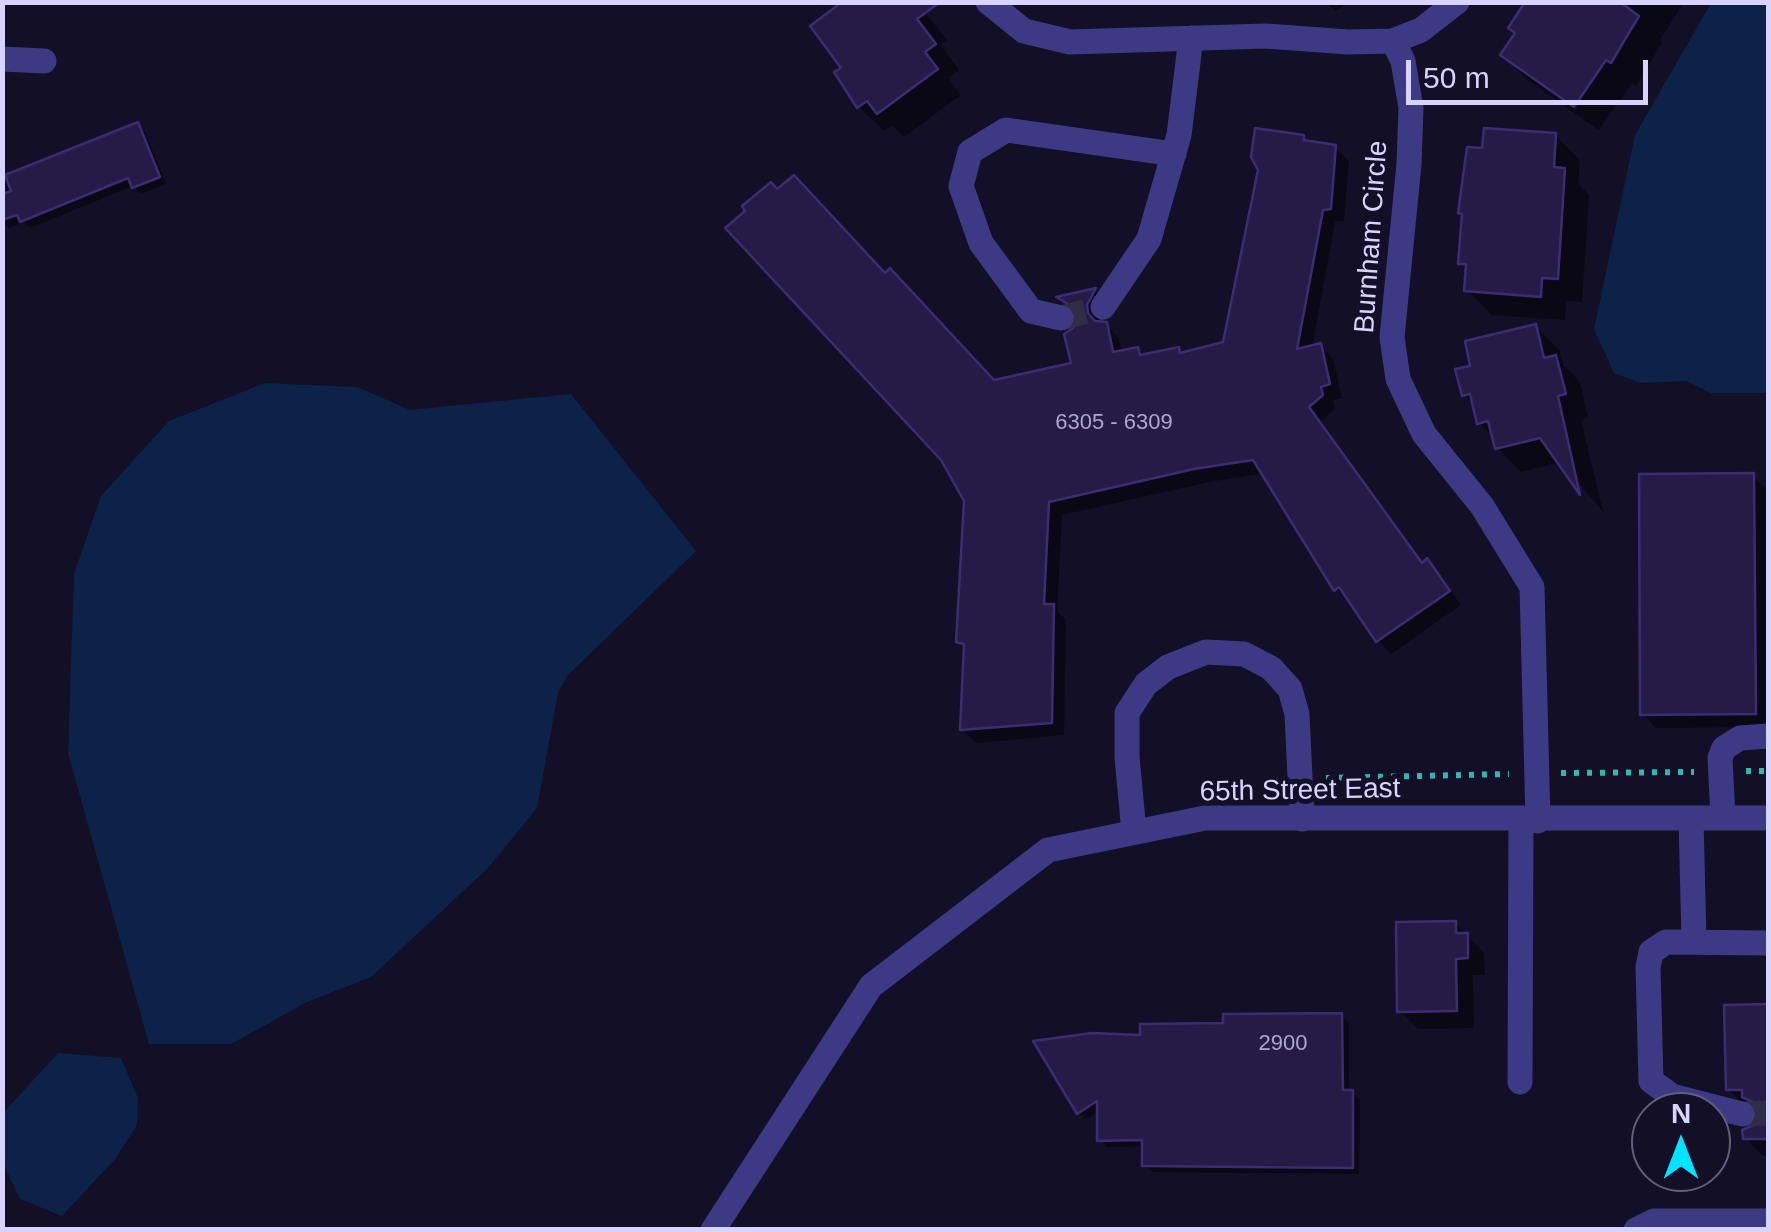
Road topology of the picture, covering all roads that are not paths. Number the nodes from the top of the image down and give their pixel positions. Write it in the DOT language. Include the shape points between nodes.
graph roads {
  1 [pos="988,2"];
  2 [pos="1456,2"];
  3 [pos="1190,38"];
  4 [pos="1393,41"];
  5 [pos="2,59"];
  6 [pos="44,61"];
  7 [pos="1174,154"];
  8 [pos="1104,307"];
  9 [pos="1061,318"];
  10 [pos="1768,736"];
  11 [pos="1691,818"];
  12 [pos="1722,818"];
  13 [pos="1768,818"];
  14 [pos="1302,819"];
  15 [pos="1529,820"];
  16 [pos="1134,832"];
  17 [pos="1694,942"];
  18 [pos="1768,943"];
  19 [pos="1520,1082"];
  20 [pos="1742,1114"];
  21 [pos="1768,1221"];
  22 [pos="713,1230"];
  23 [pos="1636,1230"];
  1 -- 3 [label="street" via="1024,31 1070,42"];
  2 -- 4 [label="street"];
  3 -- 4 [label="street"];
  3 -- 7 [label="street"];
  4 -- 15 [label="street, Burnham Circle" via="1411,108 1392,337 1398,378 1424,434 1482,506 1532,587"];
  5 -- 6 [label="street"];
  7 -- 8 [label="street" via="1149,239"];
  7 -- 9 [label="street" via="1006,130 970,152 962,186 981,242 1030,310"];
  10 -- 12 [label="street" via="1740,738 1724,748"];
  11 -- 12 [label="street, 65th Street East"];
  11 -- 15 [label="street, 65th Street East"];
  11 -- 17 [label="street"];
  12 -- 13 [label="street, 65th Street East"];
  14 -- 15 [label="street, 65th Street East"];
  14 -- 16 [label="street, 65th Street East" via="1205,818"];
  14 -- 16 [label="street" via="1290,689 1271,668 1244,654 1206,652 1168,667 1146,684 1127,713"];
  15 -- 19 [label="street, Burnham Circle"];
  16 -- 22 [label="street, 65th Street East" via="1048,850 871,986"];
  17 -- 18 [label="street"];
  17 -- 20 [label="street" via="1666,942 1651,952 1651,1080 1672,1096"];
  21 -- 23 [label="street" via="1654,1222"];
}
